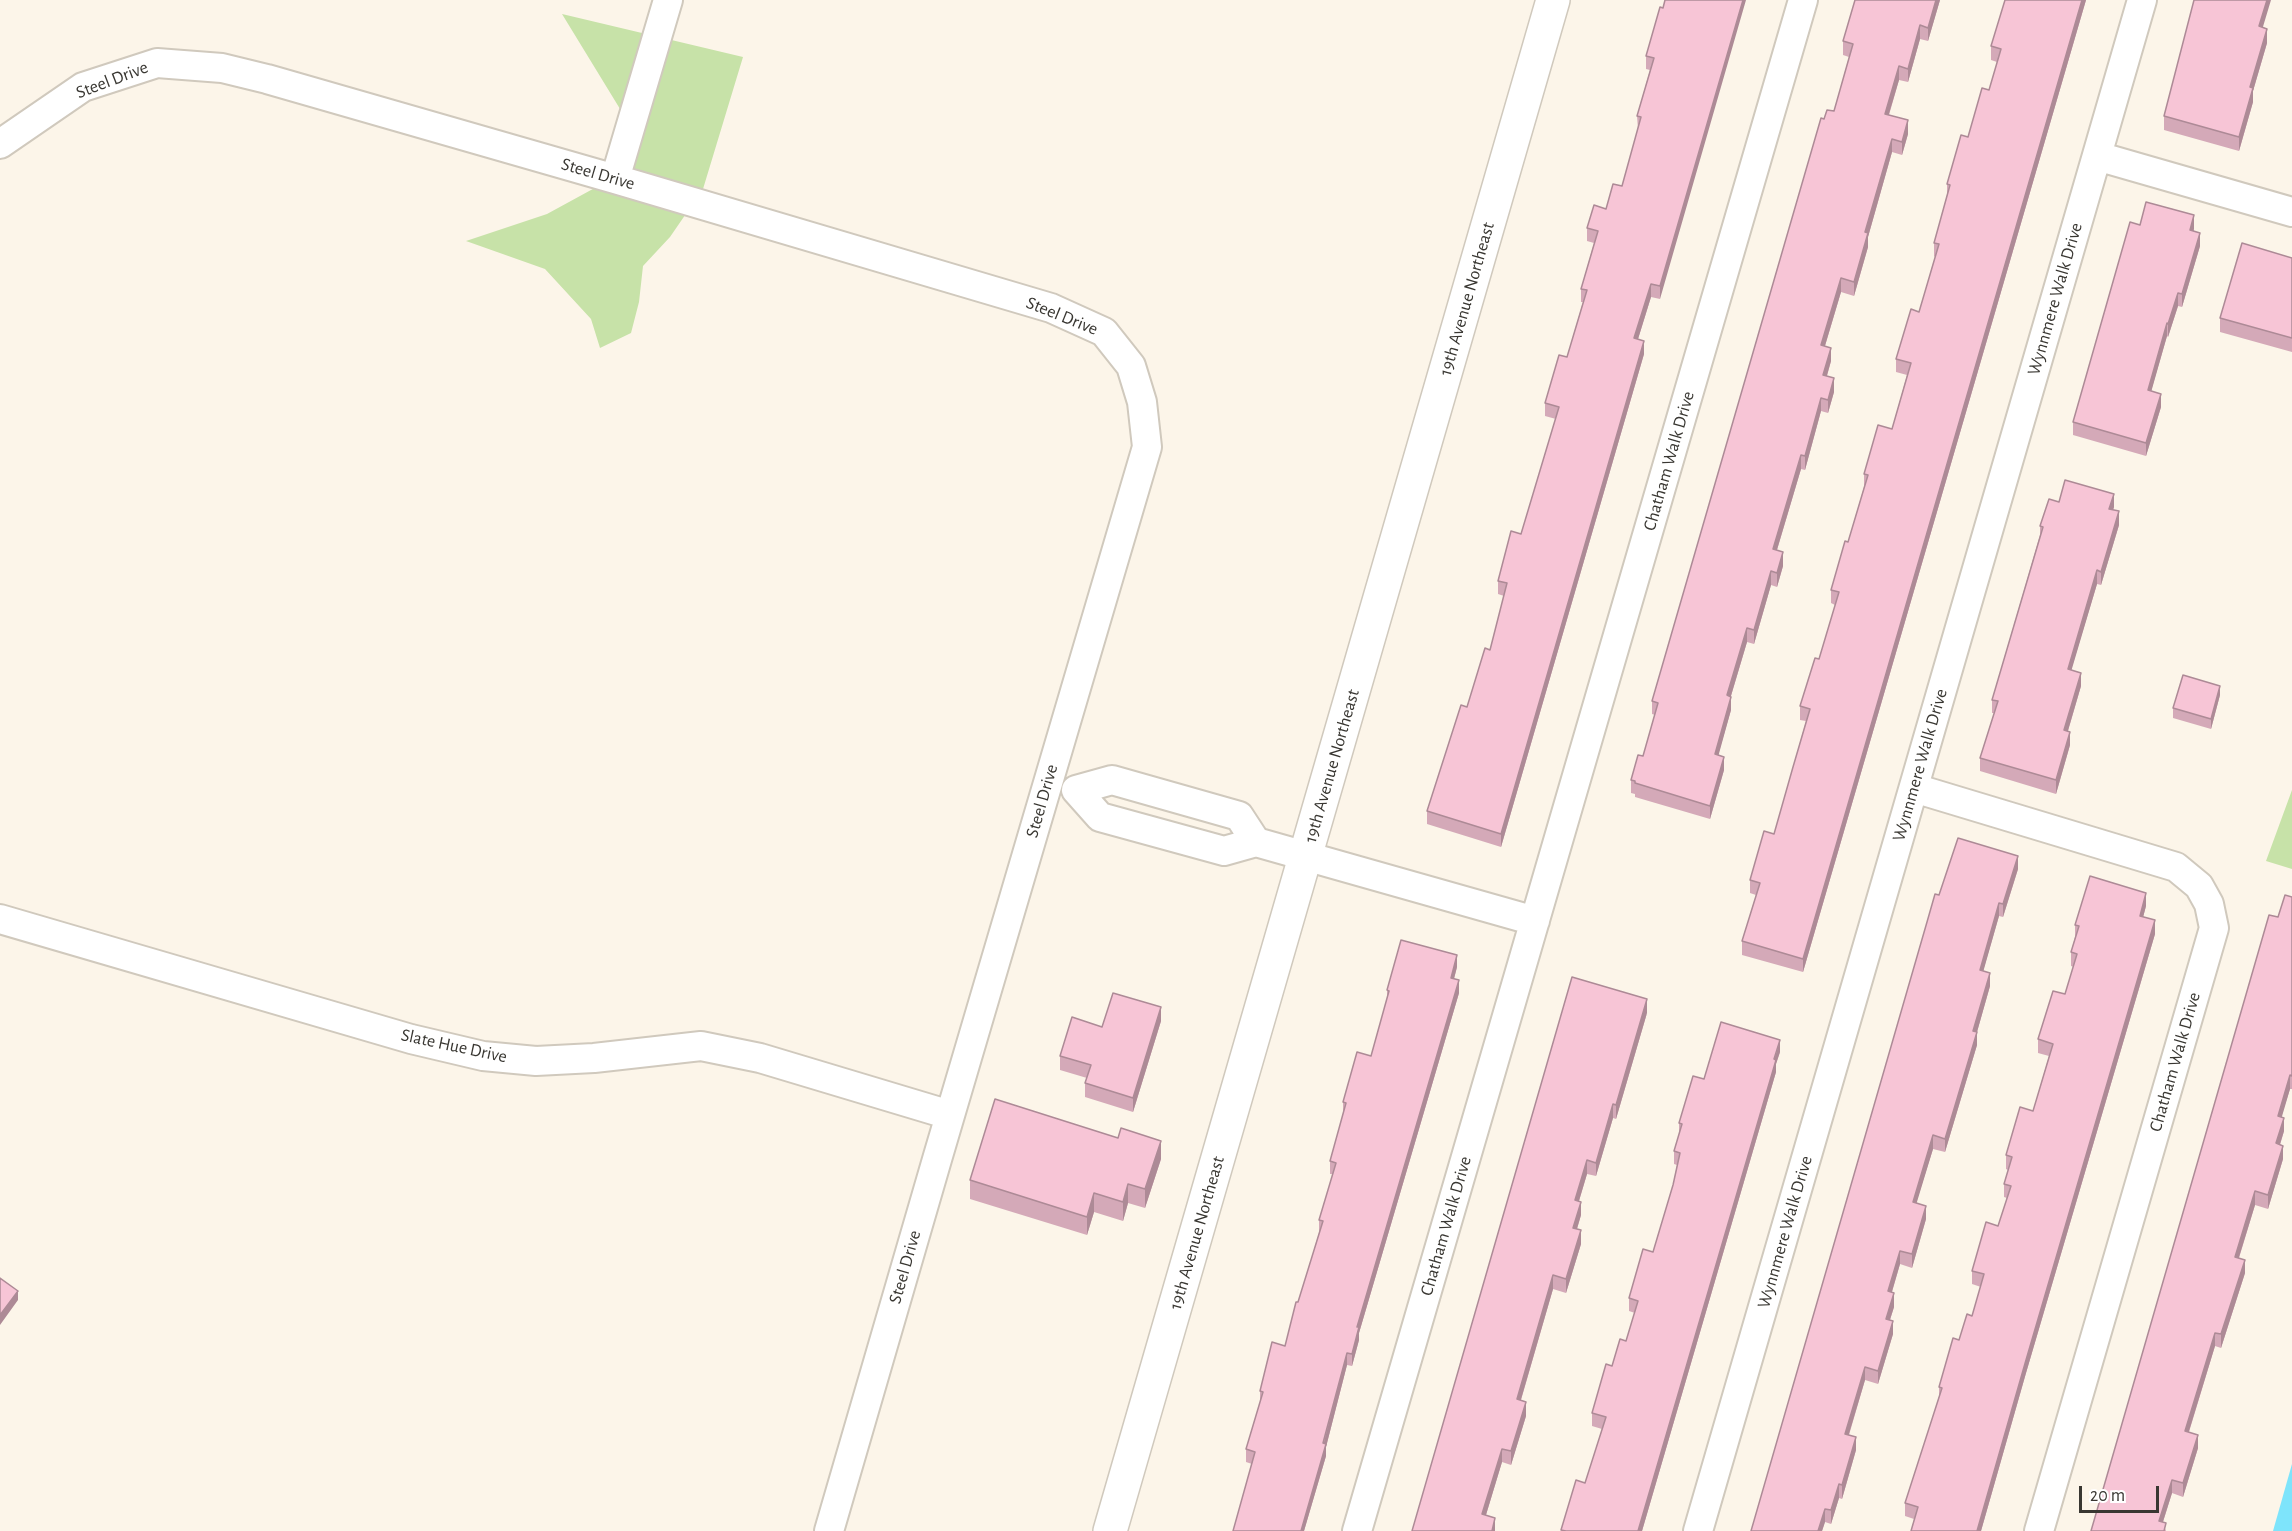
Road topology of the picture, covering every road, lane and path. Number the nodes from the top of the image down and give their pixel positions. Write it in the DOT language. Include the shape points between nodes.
graph roads {
  1 [pos="668,0"];
  2 [pos="1553,0"];
  3 [pos="1803,0"];
  4 [pos="2142,0"];
  5 [pos="0,144"];
  6 [pos="2097,156"];
  7 [pos="615,179"];
  8 [pos="2292,212"];
  9 [pos="1048,782"];
  10 [pos="1914,788"];
  11 [pos="1076,790"];
  12 [pos="1256,842"];
  13 [pos="1306,856"];
  14 [pos="0,919"];
  15 [pos="1535,921"];
  16 [pos="950,1115"];
  17 [pos="829,1531"];
  18 [pos="1110,1531"];
  19 [pos="1357,1531"];
  20 [pos="1698,1531"];
  21 [pos="2039,1531"];
  1 -- 7 [label="street"];
  2 -- 13 [label="street, 19th Avenue Northeast"];
  3 -- 15 [label="street, Chatham Walk Drive"];
  4 -- 6 [label="street, Wynnmere Walk Drive"];
  5 -- 7 [label="street, Steel Drive" via="83,87 157,63 222,68 267,79"];
  6 -- 8 [label="street"];
  6 -- 10 [label="street, Wynnmere Walk Drive"];
  7 -- 9 [label="street, Steel Drive" via="1051,308 1104,332 1131,366 1142,402 1147,447"];
  9 -- 11 [label="street"];
  9 -- 16 [label="street, Steel Drive"];
  10 -- 20 [label="street, Wynnmere Walk Drive"];
  10 -- 21 [label="street, Chatham Walk Drive" via="2176,867 2199,886 2209,904 2214,928"];
  11 -- 12 [label="street" via="1100,817 1224,851"];
  11 -- 12 [label="street" via="1112,780 1239,816"];
  12 -- 13 [label="street"];
  13 -- 15 [label="street"];
  13 -- 18 [label="street, 19th Avenue Northeast"];
  14 -- 16 [label="street, Slate Hue Drive" via="411,1039 483,1056 536,1060 594,1058 701,1046 760,1058"];
  15 -- 19 [label="street, Chatham Walk Drive"];
  16 -- 17 [label="street, Steel Drive"];
}
